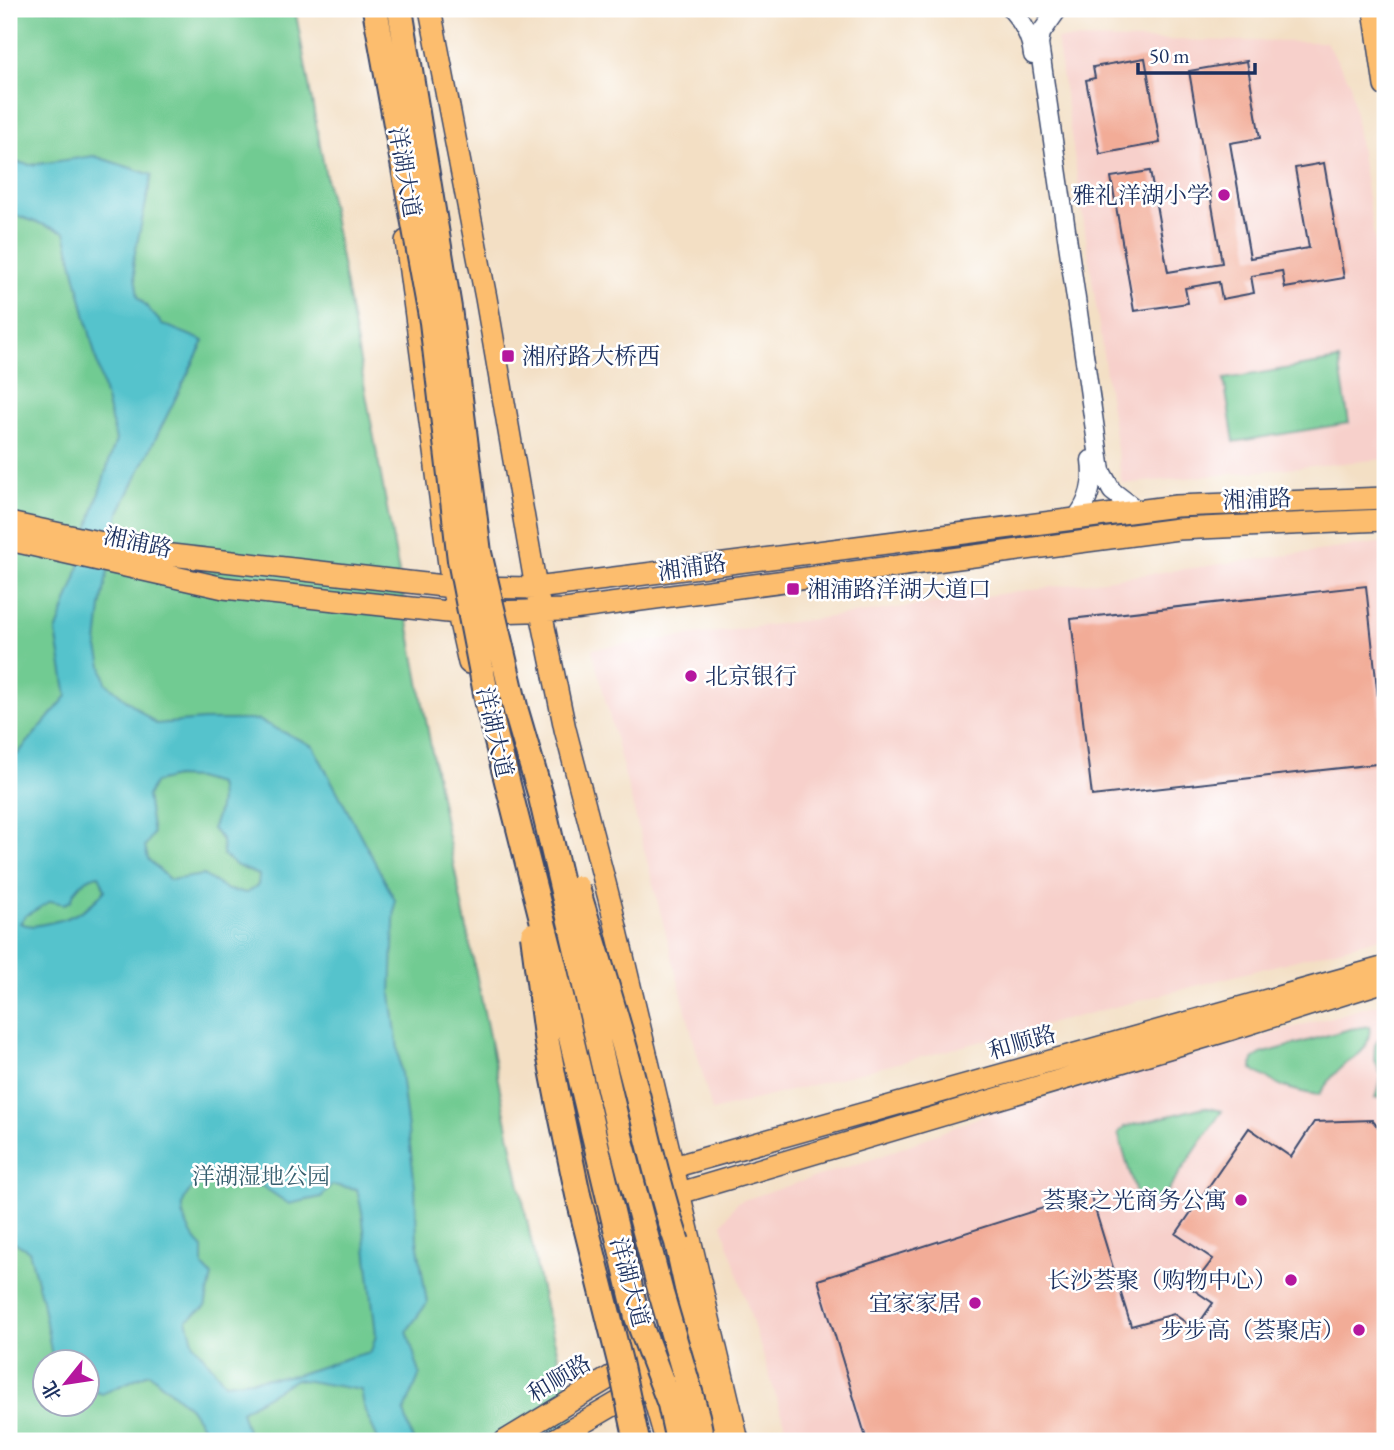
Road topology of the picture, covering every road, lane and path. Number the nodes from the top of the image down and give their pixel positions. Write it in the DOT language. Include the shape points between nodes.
graph roads {
  1 [pos="375,9"];
  2 [pos="400,9"];
  3 [pos="430,9"];
  4 [pos="1011,9"];
  5 [pos="1058,9"];
  6 [pos="1374,9"];
  7 [pos="1385,86"];
  8 [pos="1385,498"];
  9 [pos="1138,511"];
  10 [pos="1075,519"];
  11 [pos="1385,520"];
  12 [pos="9,523"];
  13 [pos="9,540"];
  14 [pos="74,547"];
  15 [pos="133,558"];
  16 [pos="452,587"];
  17 [pos="537,588"];
  18 [pos="541,612"];
  19 [pos="457,613"];
  20 [pos="508,786"];
  21 [pos="541,793"];
  22 [pos="1385,967"];
  23 [pos="1385,981"];
  24 [pos="673,1167"];
  25 [pos="680,1193"];
  26 [pos="640,1359"];
  27 [pos="650,1384"];
  28 [pos="505,1441"];
  29 [pos="552,1441"];
  30 [pos="637,1441"];
  31 [pos="666,1441"];
  32 [pos="678,1441"];
  33 [pos="702,1441"];
  34 [pos="726,1441"];
  35 [pos="738,1441"];
  1 -- 16 [label="main road"];
  1 -- 20 [label="highway, 洋湖大道, bridge" via="432,322 460,560"];
  2 -- 21 [label="highway, 洋湖大道, bridge" via="449,308 479,553 516,712"];
  3 -- 17 [label="main road"];
  4 -- 10 [label="street" via="1031,41 1093,473 1088,500"];
  5 -- 9 [label="street" via="1039,44 1101,471 1112,491"];
  6 -- 7 [label="main road"];
  8 -- 9 [label="main road, 湘浦路"];
  9 -- 10 [label="main road, 湘浦路"];
  10 -- 17 [label="main road, 湘浦路"];
  11 -- 18 [label="main road, 湘浦路" via="1178,528"];
  12 -- 14 [label="main road, 湘浦路"];
  13 -- 14 [label="main road, 湘浦路"];
  14 -- 15 [label="main road, 湘浦路"];
  15 -- 16 [label="main road, 湘浦路"];
  15 -- 19 [label="main road, 湘浦路" via="224,588"];
  16 -- 17 [label="main road, 湘浦路"];
  16 -- 19 [label="main road"];
  17 -- 18 [label="main road"];
  18 -- 19 [label="main road, 湘浦路"];
  18 -- 24 [label="main road" via="565,729"];
  19 -- 26 [label="main road" via="582,1141"];
  20 -- 30 [label="highway, bridge" via="520,838 558,1100"];
  20 -- 32 [label="highway, 洋湖大道, bridge" via="637,1317 670,1404"];
  21 -- 33 [label="highway, 洋湖大道, bridge" via="622,1144"];
  21 -- 34 [label="highway, bridge" via="596,945"];
  22 -- 24 [label="main road, 和顺路"];
  23 -- 25 [label="main road, 和顺路"];
  24 -- 25 [label="main road"];
  25 -- 35 [label="main road"];
  26 -- 27 [label="main road"];
  26 -- 28 [label="main road, 和顺路"];
  27 -- 29 [label="main road"];
  27 -- 31 [label="main road"];
}
